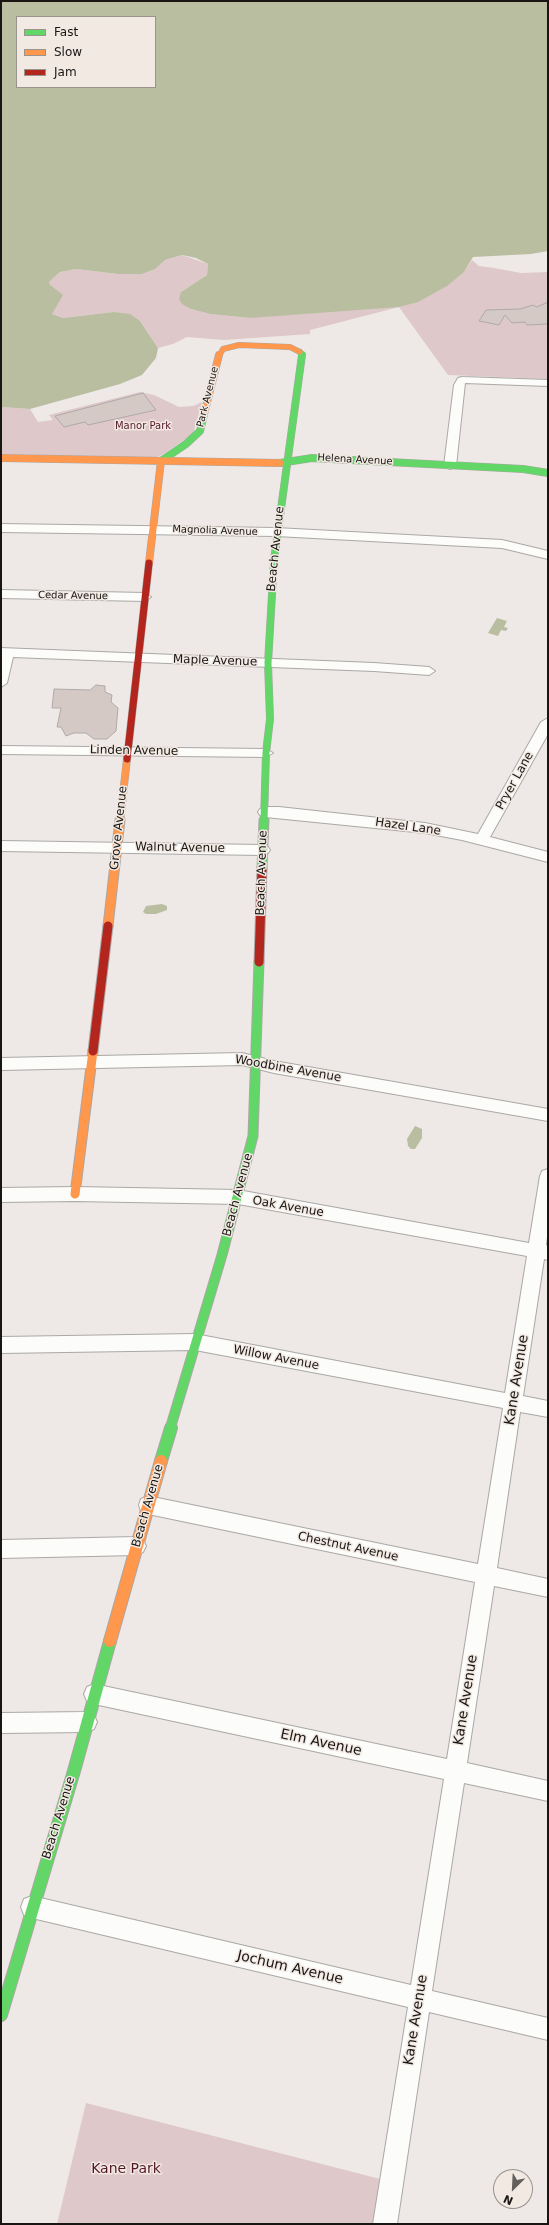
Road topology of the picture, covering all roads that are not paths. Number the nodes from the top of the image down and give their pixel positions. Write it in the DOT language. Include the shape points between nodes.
graph roads {
  1 [pos="296,349"];
  2 [pos="548,383"];
  3 [pos="1,458"];
  4 [pos="161,461"];
  5 [pos="287,462"];
  6 [pos="450,466"];
  7 [pos="548,473"];
  8 [pos="1,528"];
  9 [pos="152,529"];
  10 [pos="276,532"];
  11 [pos="548,555"];
  12 [pos="1,594"];
  13 [pos="146,597"];
  14 [pos="4,652"];
  15 [pos="138,659"];
  16 [pos="268,663"];
  17 [pos="429,671"];
  18 [pos="1,683"];
  19 [pos="548,722"];
  20 [pos="1,750"];
  21 [pos="127,750"];
  22 [pos="266,753"];
  23 [pos="265,812"];
  24 [pos="482,840"];
  25 [pos="1,846"];
  26 [pos="117,847"];
  27 [pos="263,850"];
  28 [pos="548,857"];
  29 [pos="256,1062"];
  30 [pos="92,1063"];
  31 [pos="1,1064"];
  32 [pos="548,1115"];
  33 [pos="548,1176"];
  34 [pos="75,1194"];
  35 [pos="1,1195"];
  36 [pos="238,1198"];
  37 [pos="543,1252"];
  38 [pos="195,1342"];
  39 [pos="1,1345"];
  40 [pos="513,1403"];
  41 [pos="548,1409"];
  42 [pos="148,1505"];
  43 [pos="136,1546"];
  44 [pos="1,1549"];
  45 [pos="485,1576"];
  46 [pos="548,1588"];
  47 [pos="94,1694"];
  48 [pos="88,1722"];
  49 [pos="1,1723"];
  50 [pos="455,1772"];
  51 [pos="548,1791"];
  52 [pos="32,1907"];
  53 [pos="420,1999"];
  54 [pos="1,2015"];
  55 [pos="548,2029"];
  56 [pos="385,2224"];
  1 -- 4 [label="street, Park Avenue" via="271,345 239,345 223,349 219,354 200,430 186,444"];
  1 -- 5 [label="street, Beach Avenue" via="302,353 303,359"];
  2 -- 6 [label="street" via="462,380 458,385"];
  3 -- 4 [label="street"];
  4 -- 5 [label="street, Helena Avenue" via="275,464"];
  4 -- 9 [label="street, Grove Avenue"];
  5 -- 6 [label="street, Helena Avenue" via="312,458"];
  5 -- 10 [label="street, Beach Avenue"];
  6 -- 7 [label="street, Helena Avenue" via="523,468"];
  8 -- 9 [label="street, Magnolia Avenue"];
  9 -- 10 [label="street, Magnolia Avenue"];
  9 -- 13 [label="street, Grove Avenue"];
  10 -- 11 [label="street, Magnolia Avenue" via="502,544"];
  10 -- 16 [label="street, Beach Avenue"];
  12 -- 13 [label="street, Cedar Avenue"];
  13 -- 15 [label="street, Grove Avenue"];
  14 -- 15 [label="street, Maple Avenue"];
  14 -- 18 [label="street"];
  15 -- 16 [label="street, Maple Avenue"];
  15 -- 21 [label="street, Grove Avenue"];
  16 -- 17 [label="street, Maple Avenue"];
  16 -- 22 [label="street, Beach Avenue" via="270,719"];
  19 -- 24 [label="street, Pryer Lane"];
  20 -- 21 [label="street, Linden Avenue"];
  21 -- 22 [label="street, Linden Avenue"];
  21 -- 26 [label="street, Grove Avenue"];
  22 -- 23 [label="street, Beach Avenue"];
  23 -- 24 [label="street, Hazel Lane" via="418,827"];
  23 -- 27 [label="street, Beach Avenue"];
  24 -- 28 [label="street, Hazel Lane"];
  25 -- 26 [label="street, Walnut Avenue"];
  26 -- 27 [label="street, Walnut Avenue"];
  26 -- 30 [label="street, Grove Avenue"];
  27 -- 29 [label="street, Beach Avenue"];
  29 -- 30 [label="street, Woodbine Avenue" via="242,1059"];
  29 -- 32 [label="street, Woodbine Avenue"];
  29 -- 36 [label="street, Beach Avenue" via="253,1136"];
  30 -- 31 [label="street, Woodbine Avenue"];
  30 -- 34 [label="street, Grove Avenue"];
  33 -- 37 [label="street, Kane Avenue"];
  34 -- 35 [label="street, Oak Avenue"];
  34 -- 36 [label="street, Oak Avenue"];
  36 -- 37 [label="street, Oak Avenue"];
  36 -- 38 [label="street, Beach Avenue"];
  37 -- 40 [label="street, Kane Avenue"];
  38 -- 39 [label="street, Willow Avenue"];
  38 -- 40 [label="street, Willow Avenue"];
  38 -- 42 [label="street, Beach Avenue"];
  40 -- 41 [label="street, Willow Avenue"];
  40 -- 45 [label="street, Kane Avenue"];
  42 -- 43 [label="street, Beach Avenue"];
  42 -- 45 [label="street, Chestnut Avenue"];
  43 -- 44 [label="street"];
  43 -- 47 [label="street, Beach Avenue"];
  45 -- 46 [label="street, Chestnut Avenue"];
  45 -- 50 [label="street, Kane Avenue"];
  47 -- 48 [label="street, Beach Avenue"];
  47 -- 50 [label="street, Elm Avenue"];
  48 -- 49 [label="street"];
  48 -- 52 [label="street, Beach Avenue"];
  50 -- 51 [label="street, Elm Avenue"];
  50 -- 53 [label="street, Kane Avenue"];
  52 -- 53 [label="street, Jochum Avenue"];
  52 -- 54 [label="street, Beach Avenue"];
  53 -- 55 [label="street, Jochum Avenue"];
  53 -- 56 [label="street, Kane Avenue"];
}
